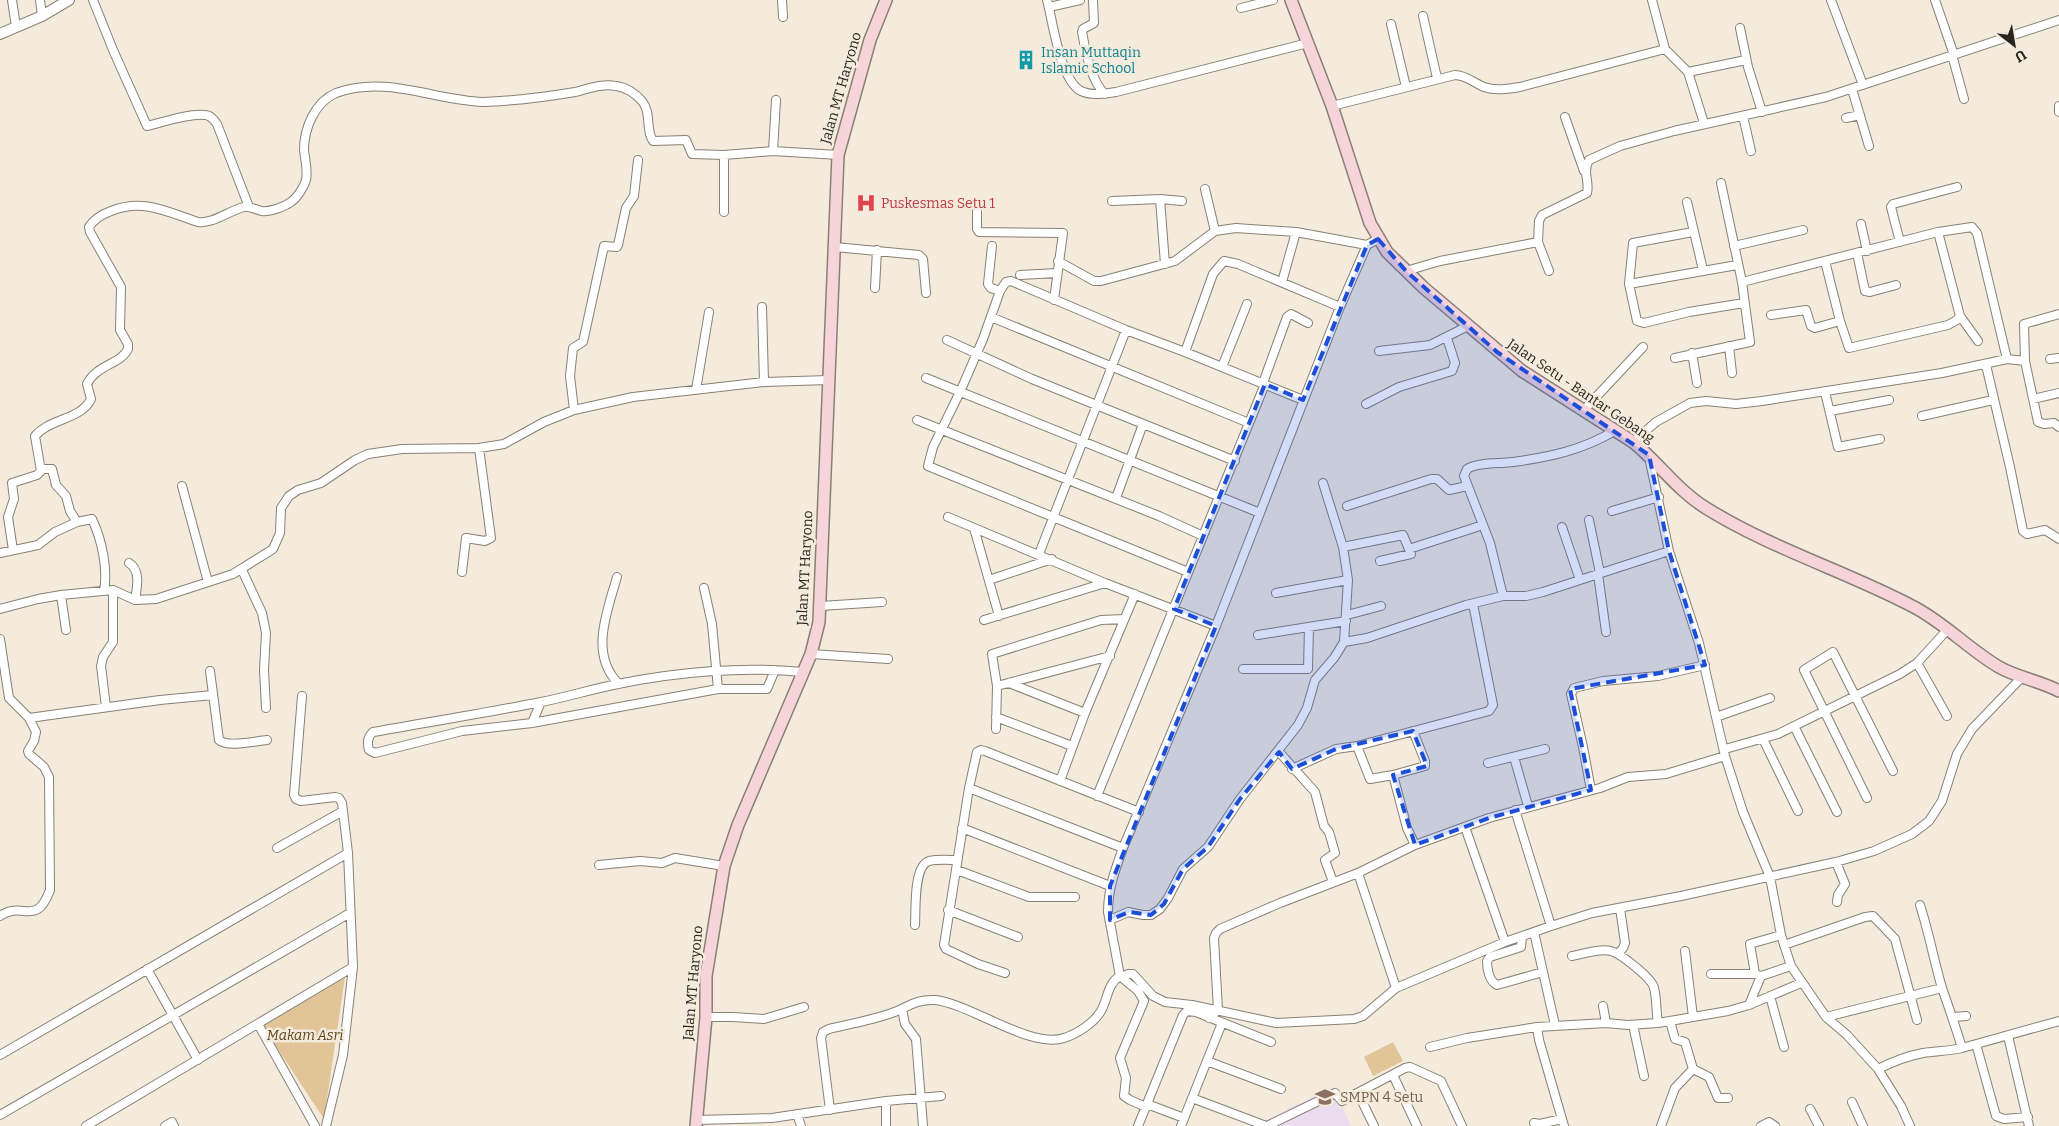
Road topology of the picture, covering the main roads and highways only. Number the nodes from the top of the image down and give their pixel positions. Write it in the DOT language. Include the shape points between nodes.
graph roads {
  1 [pos="886,0"];
  2 [pos="1291,0"];
  3 [pos="2059,690"];
  4 [pos="696,1123"];
  1 -- 4 [label="main road, Jalan MT Haryono" via="870,40 838,155 819,622 811,654 738,825 724,866 706,976 706,1017"];
  2 -- 3 [label="main road, Jalan Setu - Bantar Gebang" via="1332,106 1370,223 1378,239 1406,271 1522,371 1633,442 1705,507 1787,549 1914,606 2001,668"];
}
